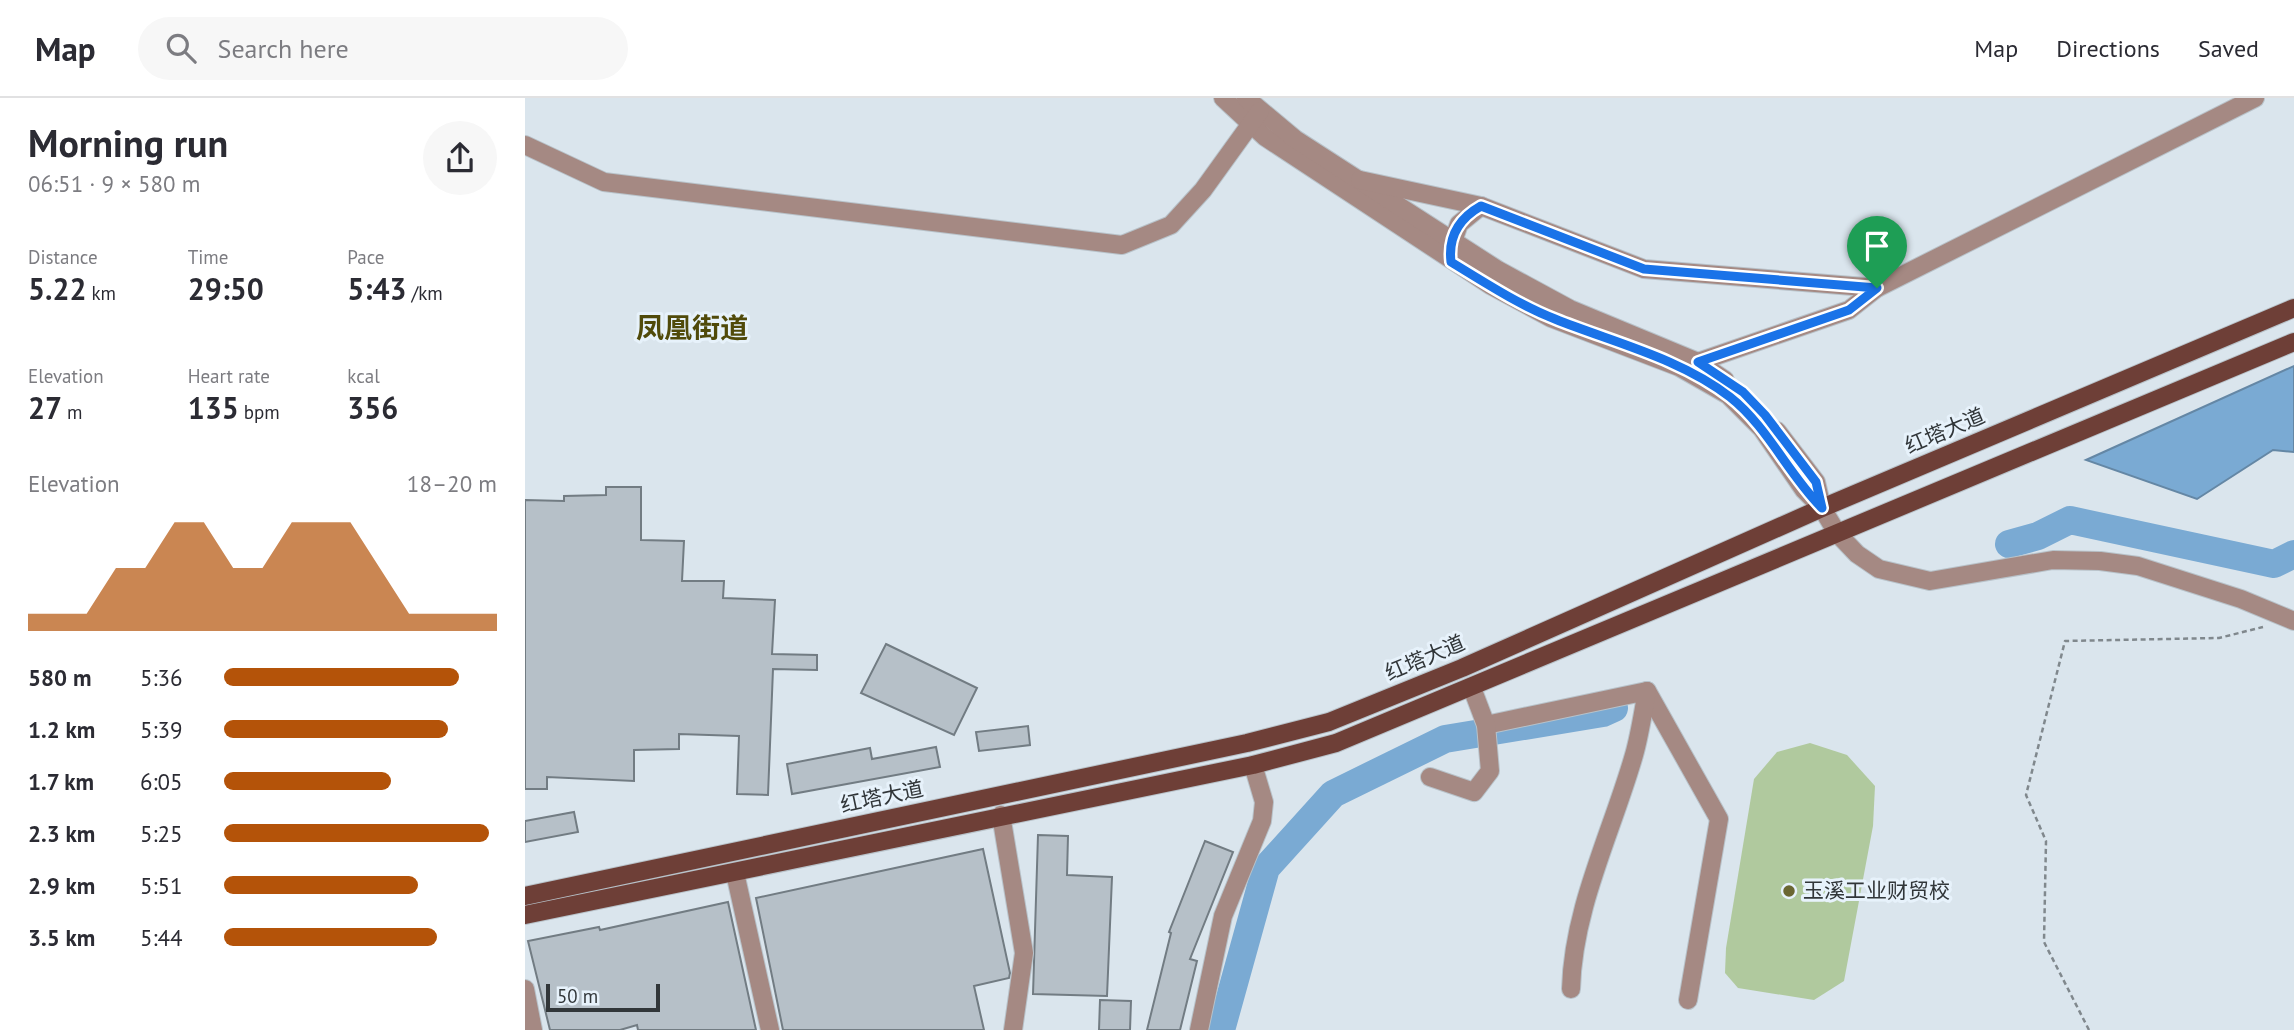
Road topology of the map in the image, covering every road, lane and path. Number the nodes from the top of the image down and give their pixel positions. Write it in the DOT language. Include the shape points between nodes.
graph roads {
  1 [pos="1223,98"];
  2 [pos="1246,98"];
  3 [pos="2255,98"];
  4 [pos="1255,118"];
  5 [pos="525,145"];
  6 [pos="1360,180"];
  7 [pos="1481,206"];
  8 [pos="1452,242"];
  9 [pos="1451,262"];
  10 [pos="1877,288"];
  11 [pos="2294,308"];
  12 [pos="2294,342"];
  13 [pos="1693,367"];
  14 [pos="1822,508"];
  15 [pos="1837,533"];
  16 [pos="2292,621"];
  17 [pos="1472,688"];
  18 [pos="1647,691"];
  19 [pos="1487,733"];
  20 [pos="1253,765"];
  21 [pos="1430,776"];
  22 [pos="1001,815"];
  23 [pos="735,873"];
  24 [pos="525,896"];
  25 [pos="525,915"];
  26 [pos="525,989"];
  27 [pos="1571,989"];
  28 [pos="1688,1000"];
  29 [pos="533,1030"];
  30 [pos="770,1030"];
  31 [pos="1013,1030"];
  32 [pos="1199,1030"];
  33 [pos="2088,1030"];
  1 -- 4 [label="street"];
  2 -- 4 [label="street"];
  3 -- 10 [label="street"];
  4 -- 5 [label="street" via="1203,190 1171,225 1122,245 604,182"];
  4 -- 6 [label="street"];
  4 -- 9 [label="street" via="1295,158"];
  6 -- 7 [label="street"];
  6 -- 8 [label="street"];
  7 -- 8 [label="street" via="1459,224"];
  7 -- 10 [label="street" via="1644,269"];
  8 -- 9 [label="street"];
  8 -- 13 [label="street" via="1570,309"];
  9 -- 13 [label="street" via="1551,318"];
  10 -- 13 [label="street" via="1849,310"];
  11 -- 14 [label="main road, 红塔大道"];
  12 -- 15 [label="main road, 红塔大道"];
  13 -- 14 [label="street" via="1743,392 1765,415 1816,482"];
  14 -- 15 [label="street"];
  14 -- 24 [label="main road, 红塔大道" via="1329,722"];
  15 -- 16 [label="street" via="1879,569 1903,578 1930,582 2053,560 2100,561 2138,566 2241,599"];
  15 -- 17 [label="main road, 红塔大道"];
  16 -- 33 [label="path" via="2219,638 2065,641 2026,795 2046,841 2044,942"];
  17 -- 19 [label="street"];
  17 -- 20 [label="main road, 红塔大道" via="1336,743"];
  18 -- 19 [label="street"];
  18 -- 27 [label="street" via="1635,754 1597,863 1572,960"];
  18 -- 28 [label="street" via="1719,819"];
  19 -- 21 [label="street" via="1490,771 1474,792"];
  20 -- 22 [label="main road, 红塔大道"];
  20 -- 32 [label="street" via="1264,802 1262,821 1223,916"];
  22 -- 23 [label="main road, 红塔大道"];
  22 -- 31 [label="street" via="1024,953"];
  23 -- 25 [label="main road, 红塔大道"];
  23 -- 30 [label="street"];
  26 -- 29 [label="street"];
}
